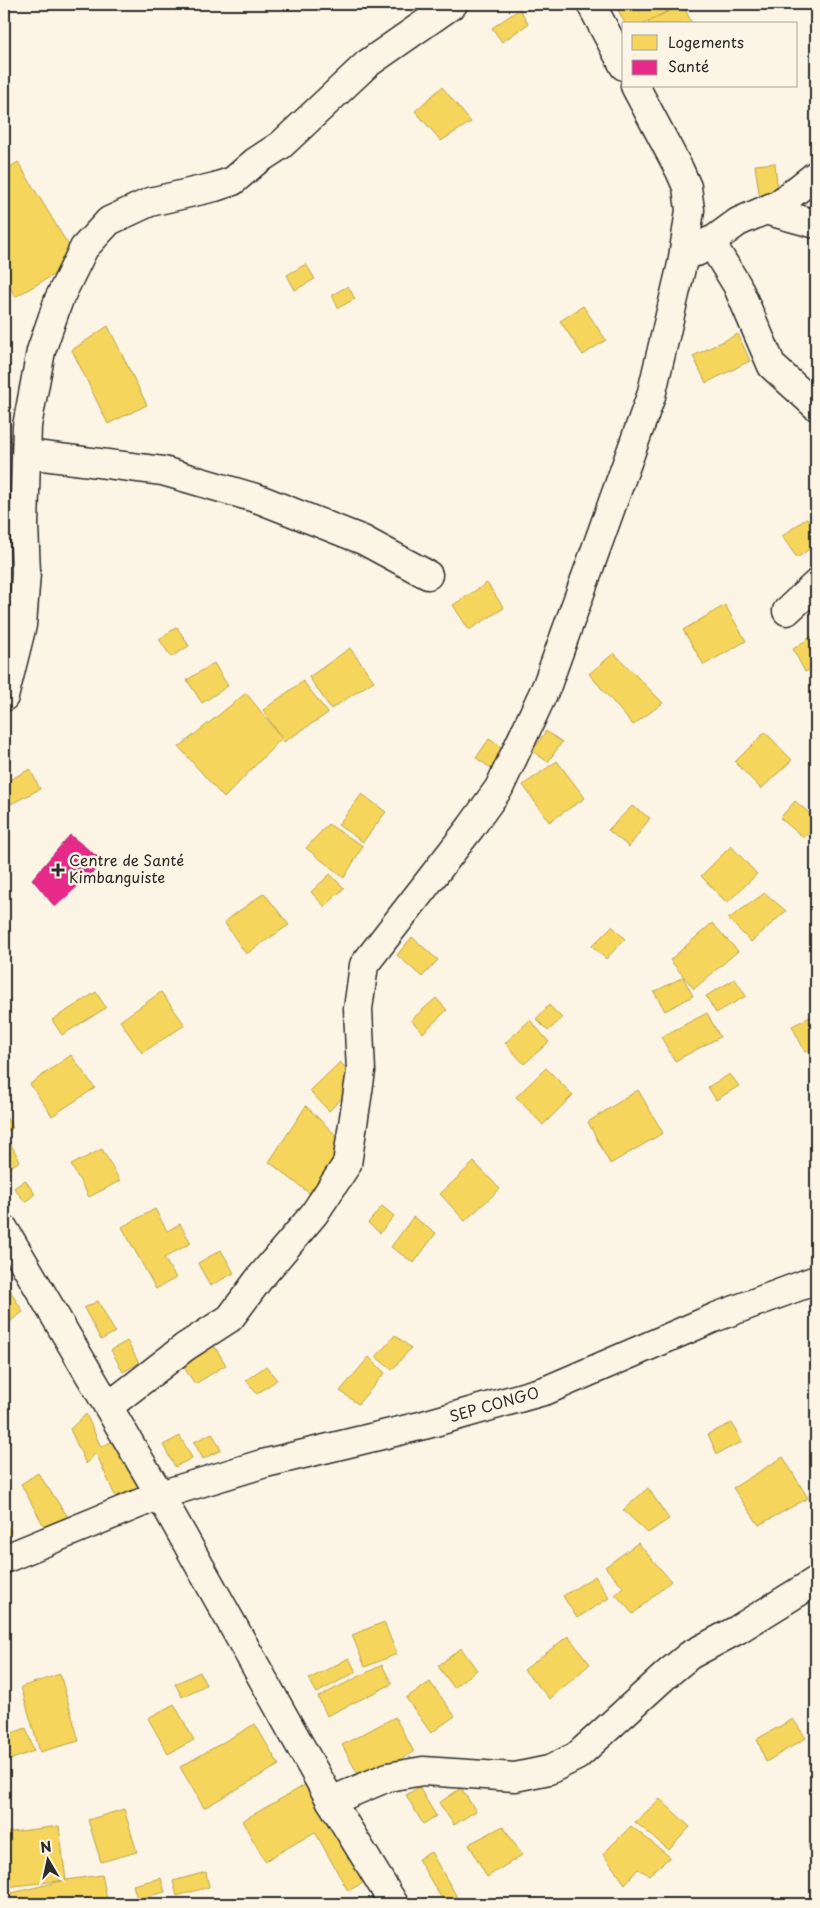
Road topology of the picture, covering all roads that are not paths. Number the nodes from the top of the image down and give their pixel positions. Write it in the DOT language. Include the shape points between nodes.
graph roads {
  1 [pos="453,4"];
  2 [pos="591,4"];
  3 [pos="622,62"];
  4 [pos="636,88"];
  5 [pos="816,175"];
  6 [pos="764,210"];
  7 [pos="816,224"];
  8 [pos="710,241"];
  9 [pos="682,264"];
  10 [pos="816,406"];
  11 [pos="26,454"];
  12 [pos="428,576"];
  13 [pos="816,584"];
  14 [pos="787,612"];
  15 [pos="4,697"];
  16 [pos="4,1229"];
  17 [pos="816,1280"];
  18 [pos="109,1406"];
  19 [pos="160,1495"];
  20 [pos="4,1559"];
  21 [pos="816,1581"];
  22 [pos="331,1801"];
  23 [pos="394,1904"];
  1 -- 11 [label="street" via="367,64 281,145 232,181 150,202 110,221 84,248 59,299 41,351 27,426"];
  2 -- 3 [label="street"];
  4 -- 9 [label="street" via="687,187 690,210"];
  5 -- 6 [label="street" via="780,204"];
  6 -- 7 [label="street"];
  6 -- 8 [label="street" via="738,222"];
  8 -- 9 [label="street"];
  8 -- 10 [label="street" via="737,285 772,366"];
  9 -- 18 [label="street" via="651,396 547,685 499,788 364,964 358,1009 361,1071 347,1164 314,1214 230,1318 185,1347"];
  11 -- 12 [label="street" via="163,471 259,499 363,540"];
  11 -- 15 [label="street" via="26,573 22,625"];
  13 -- 14 [label="street"];
  16 -- 18 [label="street"];
  17 -- 19 [label="street, SEP CONGO" via="716,1317 547,1390 424,1425 262,1464"];
  18 -- 19 [label="street"];
  19 -- 20 [label="street, SEP CONGO"];
  19 -- 22 [label="street"];
  21 -- 22 [label="street" via="690,1655 577,1756 549,1770 516,1778 422,1771 388,1777"];
  22 -- 23 [label="street"];
}
